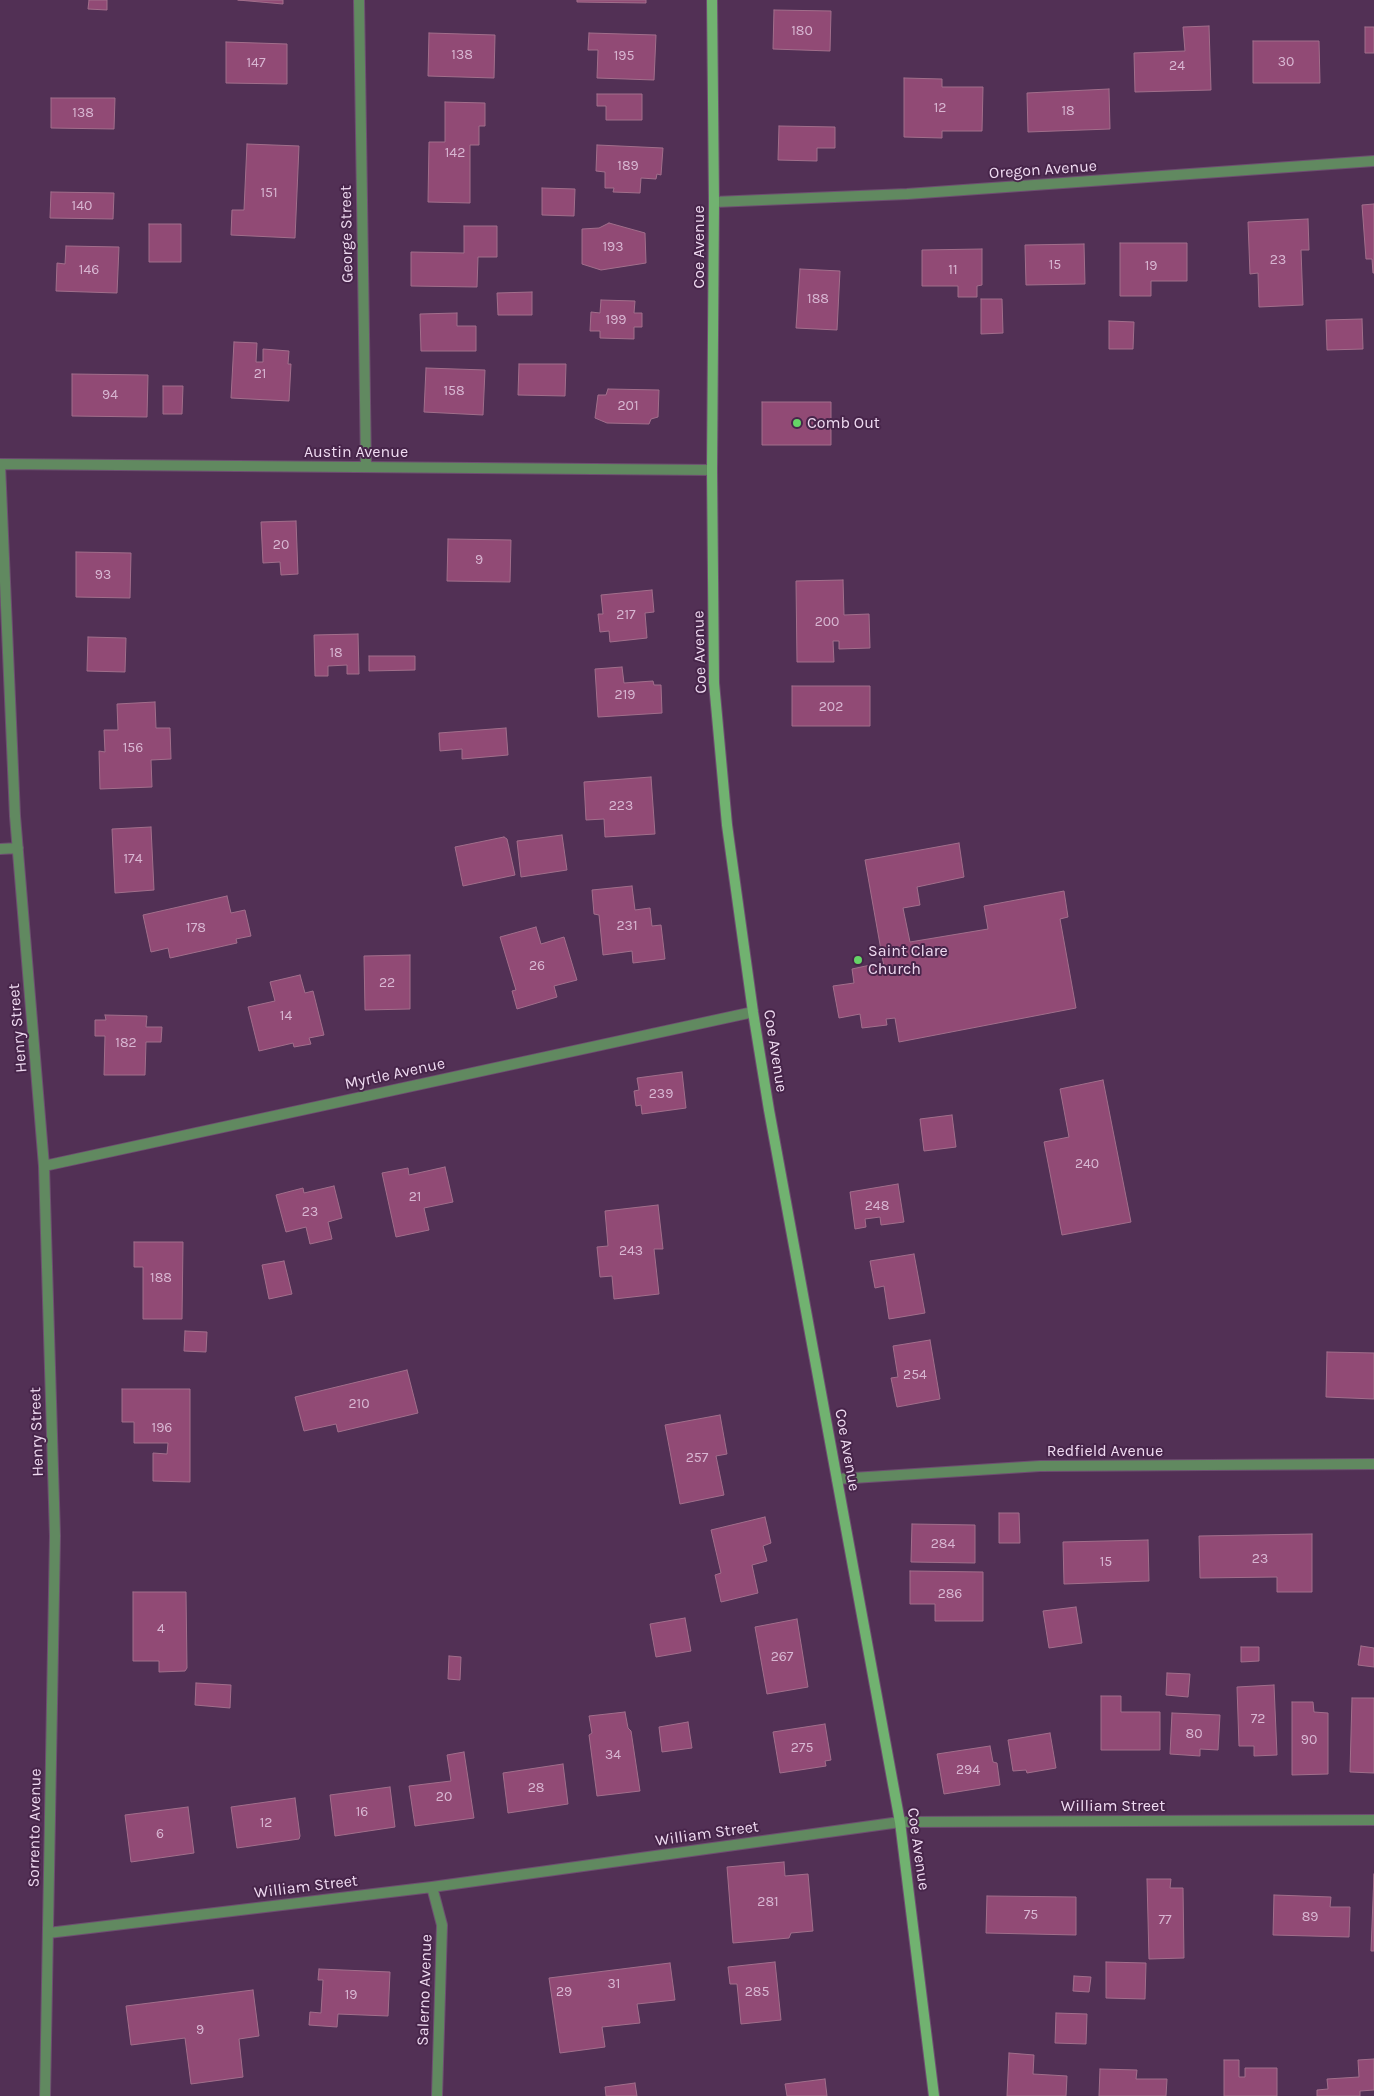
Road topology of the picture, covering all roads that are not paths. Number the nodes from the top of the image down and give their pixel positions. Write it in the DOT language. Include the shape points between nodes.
graph roads {
  1 [pos="359,0"];
  2 [pos="712,0"];
  3 [pos="1374,161"];
  4 [pos="714,202"];
  5 [pos="0,464"];
  6 [pos="366,467"];
  7 [pos="712,470"];
  8 [pos="18,848"];
  9 [pos="0,849"];
  10 [pos="753,1012"];
  11 [pos="44,1166"];
  12 [pos="1374,1464"];
  13 [pos="837,1479"];
  14 [pos="55,1560"];
  15 [pos="1374,1820"];
  16 [pos="900,1822"];
  17 [pos="432,1887"];
  18 [pos="48,1932"];
  19 [pos="44,2096"];
  20 [pos="437,2096"];
  21 [pos="934,2096"];
  1 -- 6 [label="street, George Street"];
  2 -- 4 [label="street, Coe Avenue"];
  3 -- 4 [label="street, Oregon Avenue" via="907,194"];
  4 -- 7 [label="street, Coe Avenue"];
  5 -- 6 [label="street, Austin Avenue"];
  5 -- 8 [label="street, Henry Street"];
  6 -- 7 [label="street, Austin Avenue"];
  7 -- 10 [label="street, Coe Avenue" via="714,683 727,825"];
  8 -- 9 [label="street"];
  8 -- 11 [label="street, Henry Street"];
  10 -- 11 [label="street, Myrtle Avenue"];
  10 -- 13 [label="street, Coe Avenue"];
  11 -- 14 [label="street, Henry Street"];
  12 -- 13 [label="street, Redfield Avenue" via="1040,1466"];
  13 -- 16 [label="street, Coe Avenue"];
  14 -- 18 [label="street, Sorrento Avenue"];
  15 -- 16 [label="street, William Street"];
  16 -- 17 [label="street, William Street"];
  16 -- 21 [label="street, Coe Avenue"];
  17 -- 18 [label="street, William Street"];
  17 -- 20 [label="street, Salerno Avenue" via="442,1925"];
  18 -- 19 [label="street, Sorrento Avenue"];
}
